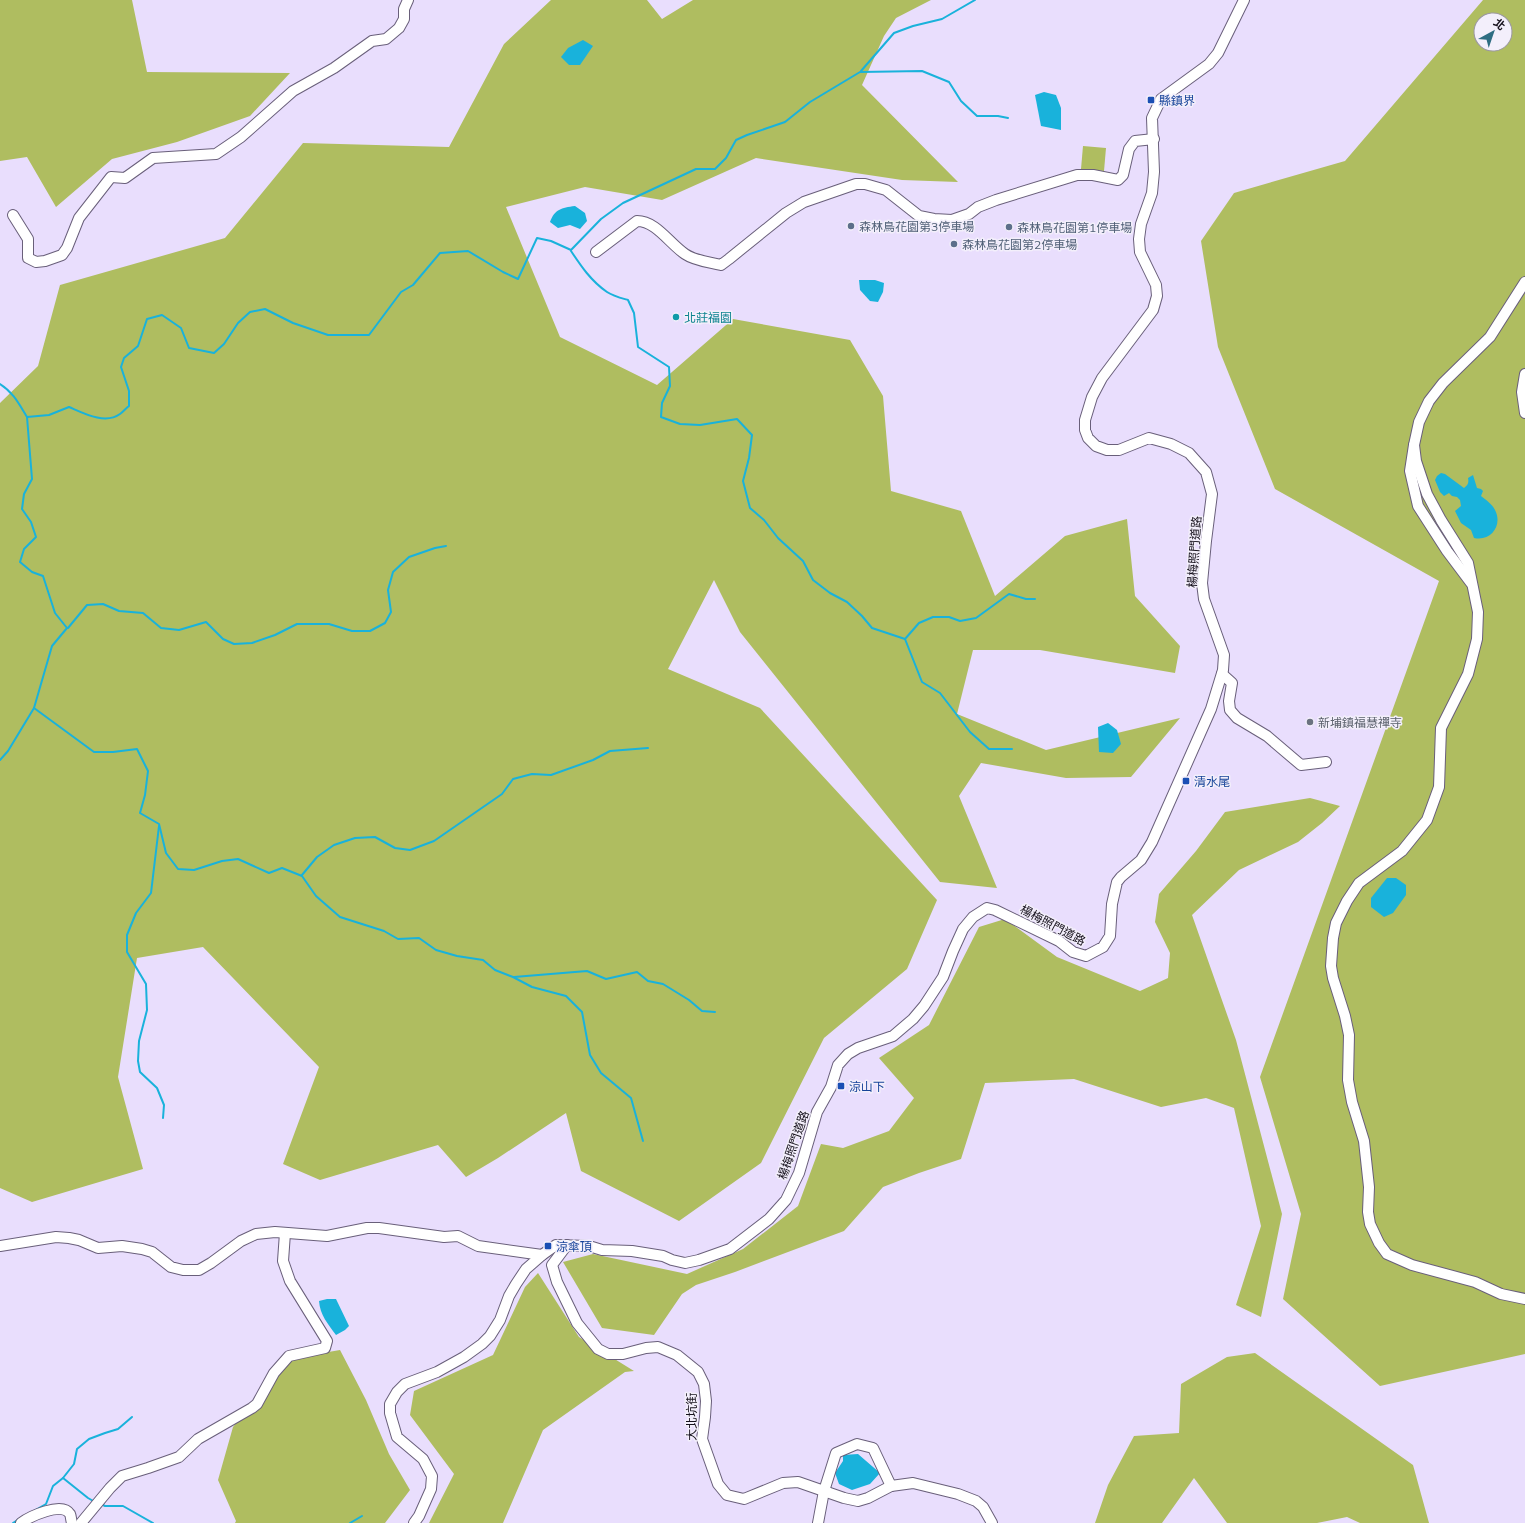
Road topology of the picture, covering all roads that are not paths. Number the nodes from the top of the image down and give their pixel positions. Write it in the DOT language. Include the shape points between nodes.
graph roads {
  1 [pos="408,0"];
  2 [pos="1244,0"];
  3 [pos="1154,139"];
  4 [pos="13,215"];
  5 [pos="596,252"];
  6 [pos="1525,282"];
  7 [pos="1521,291"];
  8 [pos="1525,374"];
  9 [pos="1525,414"];
  10 [pos="1222,674"];
  11 [pos="1326,762"];
  12 [pos="285,1233"];
  13 [pos="567,1245"];
  14 [pos="0,1246"];
  15 [pos="542,1255"];
  16 [pos="1525,1299"];
  17 [pos="891,1486"];
  18 [pos="824,1490"];
  19 [pos="20,1523"];
  20 [pos="72,1523"];
  21 [pos="80,1523"];
  22 [pos="414,1523"];
  23 [pos="818,1523"];
  24 [pos="992,1523"];
  1 -- 4 [label="street" via="404,9 404,19 399,28 386,39 372,42 334,68 293,91 241,137 216,154 153,158 125,178 111,177 79,218 62,255 36,262 28,258 28,238"];
  2 -- 3 [label="street, 楊梅照門道路" via="1220,49 1209,64 1161,99 1152,118"];
  3 -- 5 [label="street" via="1135,141 1129,149 1123,175 1118,180 1077,175 996,200 952,220 919,216 886,190 856,184 804,202 721,264 699,260 685,254 645,221 637,221"];
  3 -- 10 [label="street, 楊梅照門道路" via="1152,193 1141,224 1139,239 1140,252 1156,285 1157,296 1153,310 1102,378 1084,420 1085,430 1088,438 1096,446 1107,450 1119,450 1149,438 1171,444 1189,453 1206,472 1212,494 1202,583 1204,599 1224,655"];
  6 -- 7 [label="street"];
  7 -- 16 [label="street" via="1490,337 1443,383 1429,401 1419,422 1414,445 1416,461 1427,494 1468,563 1478,612 1477,639 1468,674 1441,728 1439,787 1427,820 1402,851 1359,884 1347,901 1336,923 1331,966 1349,1035 1348,1080 1364,1141 1370,1224 1379,1243 1387,1254 1412,1265 1475,1282 1501,1294"];
  8 -- 9 [label="street" via="1522,392"];
  10 -- 11 [label="street" via="1232,683 1230,710 1237,718 1267,736 1301,765"];
  10 -- 13 [label="street, 楊梅照門道路" via="1211,709 1152,842 1141,860 1117,882 1112,904 1110,936 1103,947 1086,956 1073,952 1059,941 995,910 982,910 963,929 943,977 913,1019 893,1036 848,1054 838,1065 831,1087 817,1112 799,1173 786,1200 769,1218 730,1249 685,1263 632,1251"];
  12 -- 14 [label="street" via="256,1234 241,1241 199,1270 171,1267 152,1252 142,1249 122,1246 98,1248 69,1238 56,1237"];
  12 -- 15 [label="street" via="327,1236 379,1228 444,1237 458,1236 478,1246"];
  12 -- 21 [label="street" via="283,1261 290,1281 327,1341 325,1348 289,1356 274,1373 257,1404 252,1408 198,1439 179,1457 122,1476"];
  13 -- 15 [label="street, 楊梅照門道路" via="556,1245"];
  13 -- 18 [label="street, 大北坑街" via="552,1265 557,1282 577,1323 598,1349 608,1354 623,1354 658,1347 677,1355 698,1372 704,1384 706,1401 702,1439 718,1484 727,1495 744,1499 783,1483 798,1482"];
  15 -- 22 [label="street, 楊梅照門道路" via="526,1269 516,1284 500,1320 482,1344 438,1372 405,1384 390,1404 397,1437 422,1459 432,1476 431,1489"];
  17 -- 18 [label="street, 大北坑街" via="858,1501"];
  17 -- 18 [label="street" via="873,1448 857,1444 836,1453"];
  17 -- 24 [label="street, 大北坑街" via="913,1483 958,1494 976,1501"];
  18 -- 23 [label="street"];
  19 -- 20 [label="street" via="58,1508 70,1514"];
}
